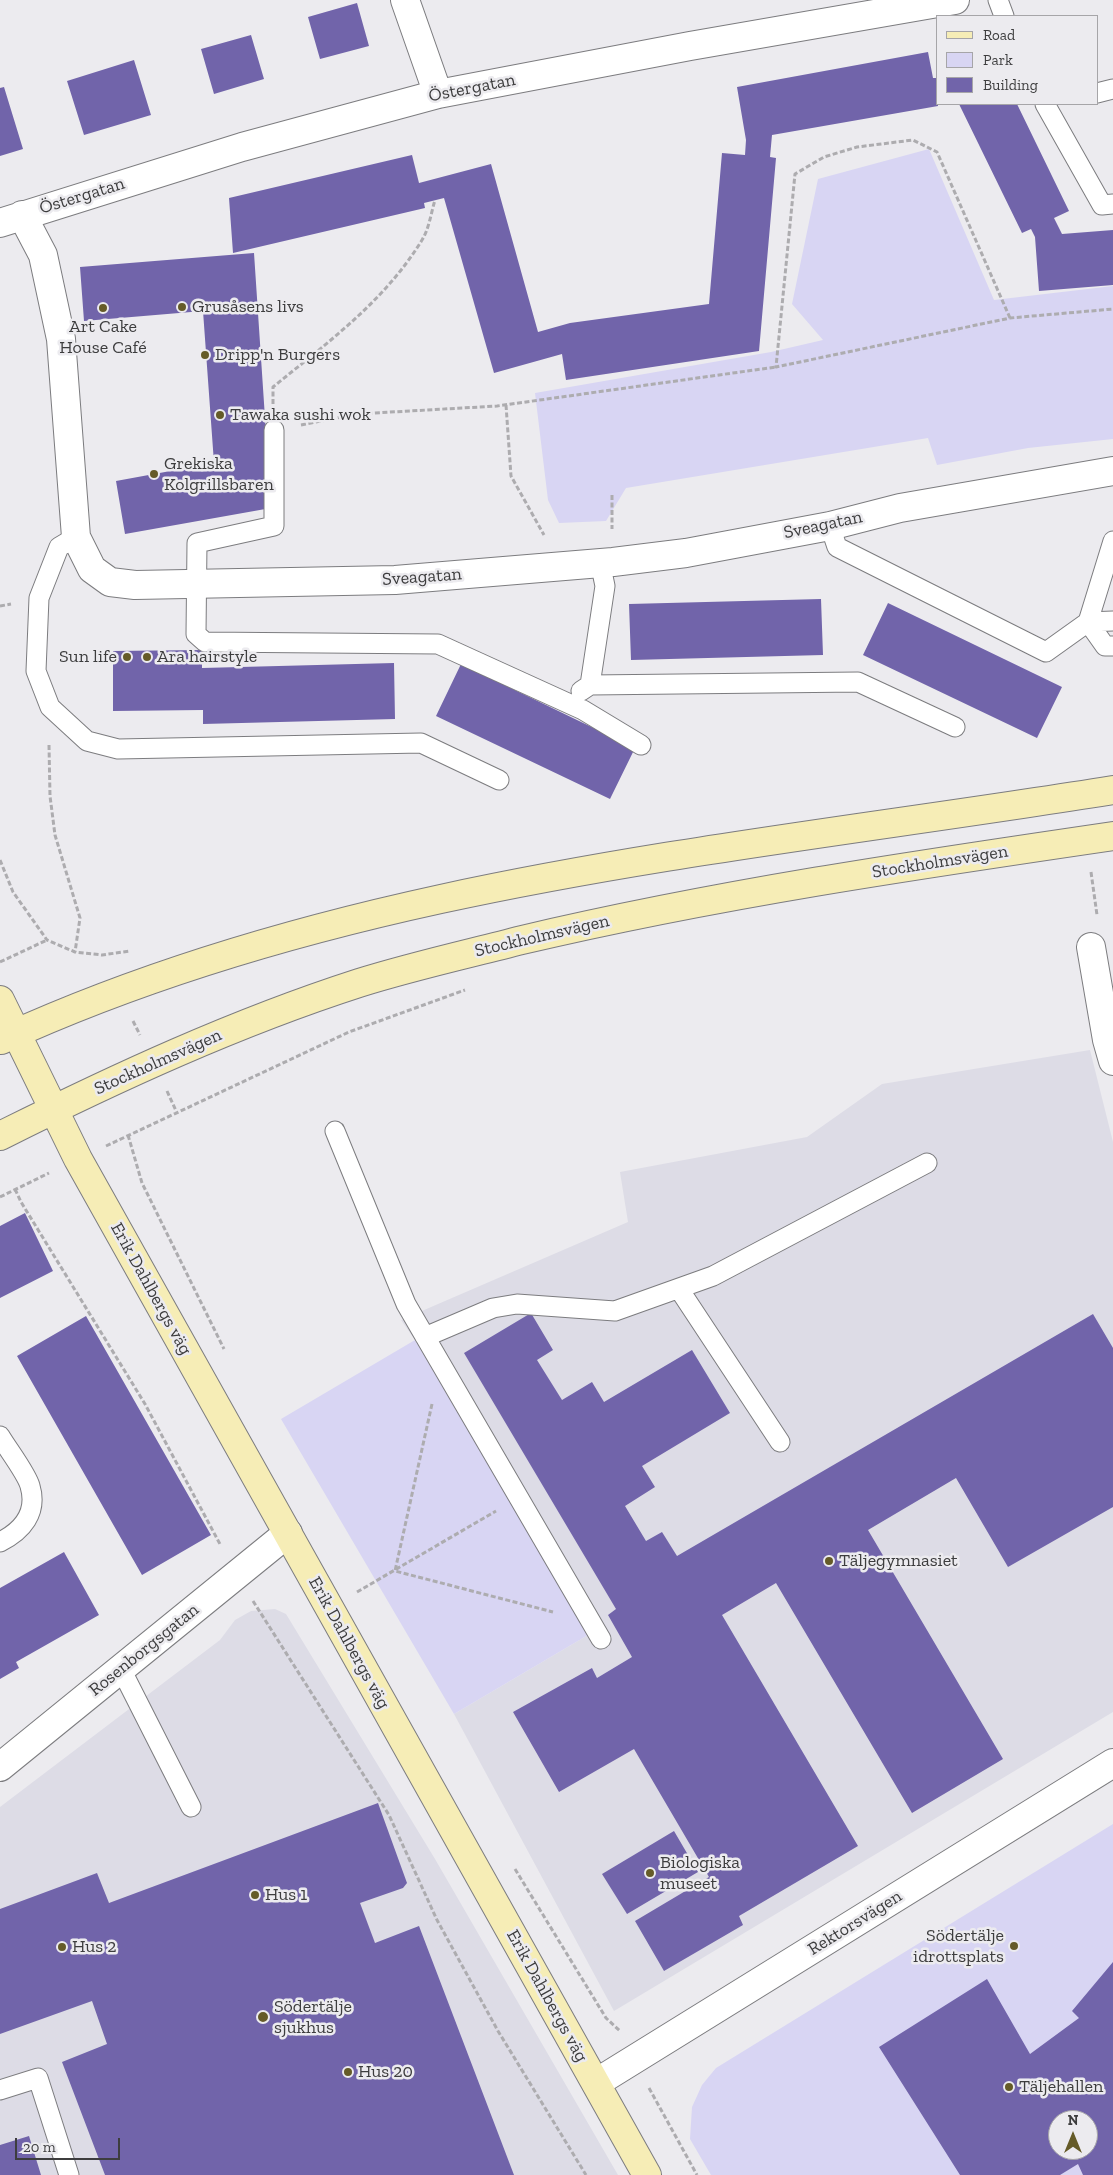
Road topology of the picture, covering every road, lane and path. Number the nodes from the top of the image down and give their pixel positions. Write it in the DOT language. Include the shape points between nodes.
graph roads {
  1 [pos="405,0"];
  2 [pos="998,0"];
  3 [pos="949,1"];
  4 [pos="1004,15"];
  5 [pos="1113,89"];
  6 [pos="1098,93"];
  7 [pos="438,94"];
  8 [pos="1050,105"];
  9 [pos="435,200"];
  10 [pos="1113,204"];
  11 [pos="11,219"];
  12 [pos="1113,309"];
  13 [pos="1010,318"];
  14 [pos="776,367"];
  15 [pos="506,404"];
  16 [pos="274,430"];
  17 [pos="1113,471"];
  18 [pos="830,526"];
  19 [pos="76,537"];
  20 [pos="1113,541"];
  21 [pos="600,562"];
  22 [pos="550,566"];
  23 [pos="196,584"];
  24 [pos="1088,622"];
  25 [pos="1113,622"];
  26 [pos="1113,646"];
  27 [pos="590,685"];
  28 [pos="566,702"];
  29 [pos="50,707"];
  30 [pos="955,727"];
  31 [pos="641,745"];
  32 [pos="499,780"];
  33 [pos="1113,790"];
  34 [pos="1113,836"];
  35 [pos="0,860"];
  36 [pos="1098,870"];
  37 [pos="1091,871"];
  38 [pos="1082,872"];
  39 [pos="1091,947"];
  40 [pos="75,952"];
  41 [pos="0,962"];
  42 [pos="474,986"];
  43 [pos="0,1000"];
  44 [pos="8,1037"];
  45 [pos="1111,1047"];
  46 [pos="53,1109"];
  47 [pos="335,1131"];
  48 [pos="128,1135"];
  49 [pos="0,1136"];
  50 [pos="78,1159"];
  51 [pos="928,1163"];
  52 [pos="16,1189"];
  53 [pos="0,1197"];
  54 [pos="679,1289"];
  55 [pos="425,1338"];
  56 [pos="226,1352"];
  57 [pos="434,1399"];
  58 [pos="0,1436"];
  59 [pos="780,1442"];
  60 [pos="502,1508"];
  61 [pos="288,1533"];
  62 [pos="0,1542"];
  63 [pos="395,1571"];
  64 [pos="236,1575"];
  65 [pos="354,1594"];
  66 [pos="559,1613"];
  67 [pos="601,1639"];
  68 [pos="121,1669"];
  69 [pos="1113,1763"];
  70 [pos="0,1767"];
  71 [pos="190,1807"];
  72 [pos="512,1863"];
  73 [pos="645,2053"];
  74 [pos="596,2083"];
  75 [pos="0,2090"];
  76 [pos="69,2175"];
  77 [pos="586,2175"];
  78 [pos="647,2175"];
  79 [pos="697,2175"];
  1 -- 7 [label="street"];
  2 -- 4 [label="lane"];
  3 -- 7 [label="street, Östergatan"];
  5 -- 6 [label="lane"];
  7 -- 11 [label="street, Östergatan" via="242,147"];
  8 -- 10 [label="lane" via="1102,205"];
  9 -- 16 [label="path" via="423,238 400,271 357,320 273,387"];
  11 -- 19 [label="street, Sveagatan" via="43,256 61,339"];
  12 -- 13 [label="path"];
  13 -- 14 [label="path"];
  13 -- 14 [label="path" via="937,152 912,140 857,147 824,157 796,174"];
  14 -- 15 [label="path"];
  15 -- 16 [label="path" via="357,414"];
  15 -- 22 [label="path" via="511,476 546,539"];
  16 -- 23 [label="lane" via="274,526 197,543"];
  17 -- 18 [label="street, Sveagatan" via="900,508"];
  18 -- 21 [label="street, Sveagatan" via="686,553"];
  18 -- 24 [label="lane" via="837,547 1046,652"];
  19 -- 23 [label="street, Sveagatan" via="92,569 110,582"];
  19 -- 29 [label="lane" via="58,547 39,598 36,671"];
  20 -- 24 [label="lane"];
  21 -- 22 [label="street, Sveagatan"];
  21 -- 27 [label="lane" via="605,586"];
  22 -- 23 [label="street, Sveagatan" via="396,580"];
  23 -- 28 [label="lane" via="196,634 206,642 438,644"];
  24 -- 25 [label="lane"];
  24 -- 26 [label="lane" via="1105,646"];
  27 -- 28 [label="lane"];
  27 -- 30 [label="lane" via="858,682"];
  28 -- 31 [label="lane"];
  29 -- 32 [label="lane" via="87,740 118,749 421,744"];
  29 -- 40 [label="path" via="50,796 55,835 80,918"];
  33 -- 44 [label="main road" via="536,879 383,911 206,961"];
  34 -- 46 [label="main road, Stockholmsvägen" via="944,860 727,897 598,922 458,956 360,983 261,1017"];
  35 -- 41 [label="path" via="13,892 48,940"];
  36 -- 37 [label="path"];
  37 -- 38 [label="path"];
  37 -- 39 [label="path" via="1098,923"];
  39 -- 45 [label="street"];
  42 -- 48 [label="path" via="349,1032"];
  43 -- 44 [label="main road, Erik Dahlbergs väg"];
  44 -- 46 [label="main road, Erik Dahlbergs väg"];
  46 -- 49 [label="main road, Stockholmsvägen"];
  46 -- 50 [label="main road, Erik Dahlbergs väg"];
  47 -- 55 [label="lane" via="406,1304"];
  48 -- 50 [label="path"];
  48 -- 56 [label="path" via="142,1183"];
  50 -- 52 [label="path"];
  50 -- 61 [label="main road, Erik Dahlbergs väg"];
  51 -- 54 [label="lane" via="713,1276"];
  52 -- 53 [label="path"];
  52 -- 64 [label="path" via="144,1404"];
  54 -- 55 [label="lane" via="615,1311 517,1304 492,1308"];
  54 -- 59 [label="lane"];
  55 -- 67 [label="lane"];
  57 -- 63 [label="path"];
  58 -- 62 [label="lane" via="30,1486 31,1512 17,1534"];
  60 -- 63 [label="path"];
  61 -- 64 [label="street, Rosenborgsgatan"];
  61 -- 74 [label="main road, Erik Dahlbergs väg"];
  63 -- 65 [label="path"];
  63 -- 66 [label="path"];
  64 -- 68 [label="street, Rosenborgsgatan"];
  64 -- 77 [label="path" via="389,1815 437,1920 498,2030"];
  68 -- 70 [label="street, Rosenborgsgatan"];
  68 -- 71 [label="lane"];
  69 -- 73 [label="street, Rektorsvägen"];
  72 -- 73 [label="path" via="606,2018"];
  73 -- 74 [label="street, Rektorsvägen"];
  73 -- 79 [label="path" via="650,2090"];
  74 -- 78 [label="main road, Erik Dahlbergs väg"];
  75 -- 76 [label="lane" via="38,2078"];
}
